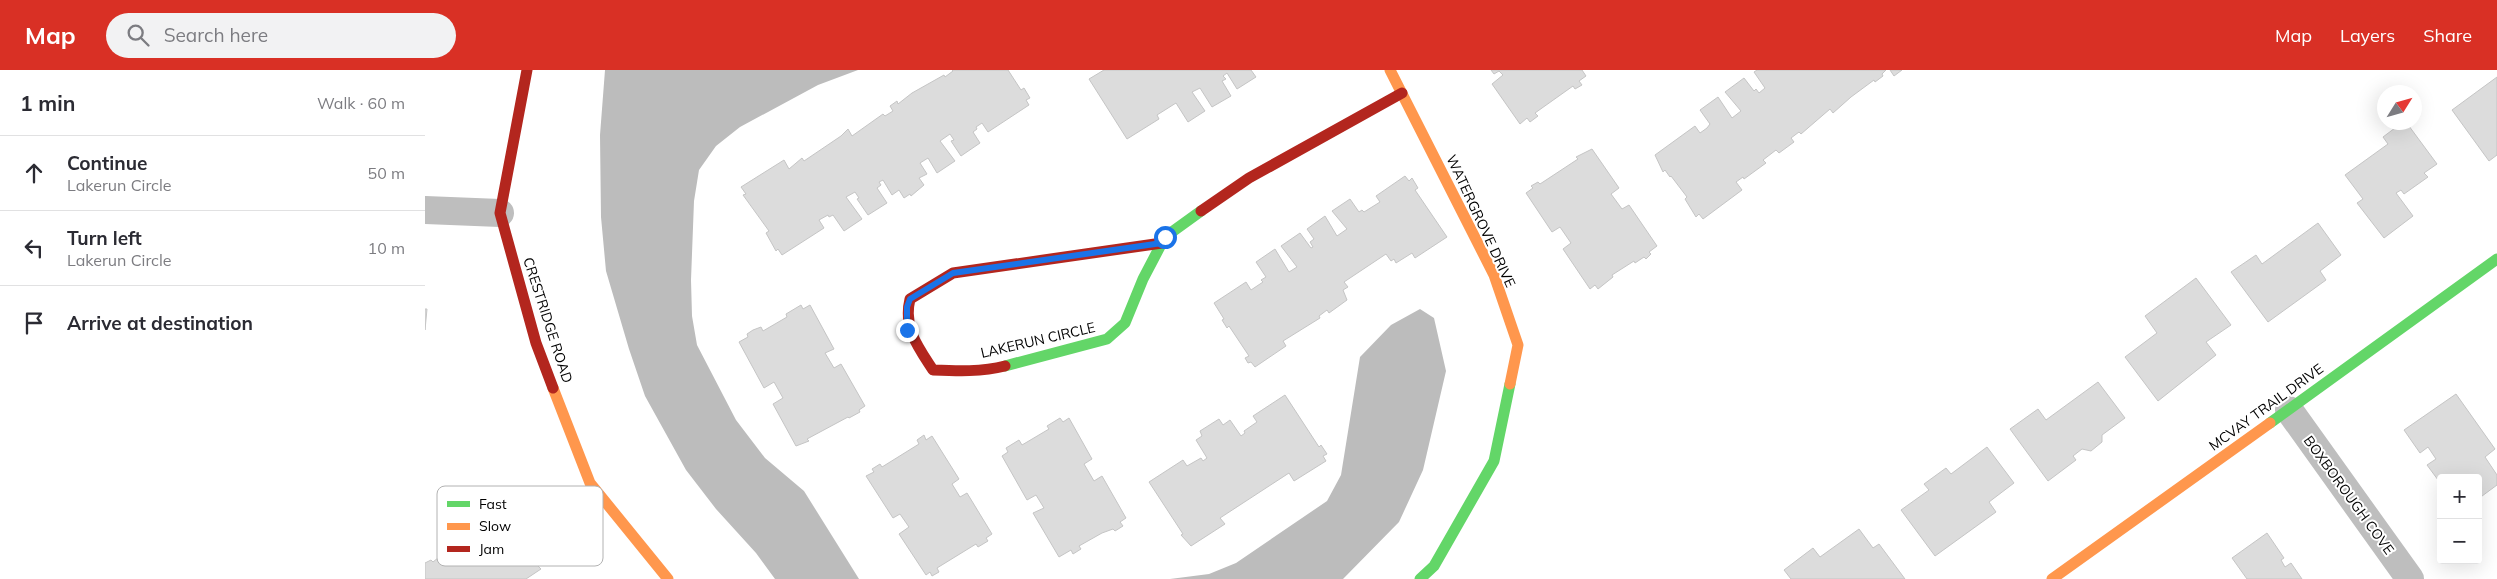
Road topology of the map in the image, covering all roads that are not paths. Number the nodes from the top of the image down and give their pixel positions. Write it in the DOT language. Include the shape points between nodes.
graph roads {
  1 [pos="527,70"];
  2 [pos="1389,70"];
  3 [pos="1402,93"];
  4 [pos="425,210"];
  5 [pos="500,213"];
  6 [pos="1162,243"];
  7 [pos="2497,259"];
  8 [pos="2289,410"];
  9 [pos="592,486"];
  10 [pos="603,499"];
  11 [pos="668,579"];
  12 [pos="1420,579"];
  13 [pos="2052,579"];
  14 [pos="2410,579"];
  1 -- 5 [label="street, CRESTRIDGE ROAD"];
  2 -- 3 [label="street, WATERGROVE DRIVE"];
  3 -- 6 [label="street, LAKERUN CIRCLE" via="1249,178 1165,237"];
  3 -- 12 [label="street, WATERGROVE DRIVE" via="1494,276 1518,345 1495,461 1434,566"];
  4 -- 5 [label="street"];
  5 -- 9 [label="street, CRESTRIDGE ROAD" via="537,344"];
  6 -- 6 [label="street, LAKERUN CIRCLE" via="1125,323 1107,339 993,369 933,370 907,330 910,299 953,273"];
  7 -- 8 [label="street, MCVAY TRAIL DRIVE"];
  8 -- 13 [label="street, MCVAY TRAIL DRIVE"];
  8 -- 14 [label="street, BOXBOROUGH COVE"];
  10 -- 11 [label="street, CRESTRIDGE ROAD"];
}
